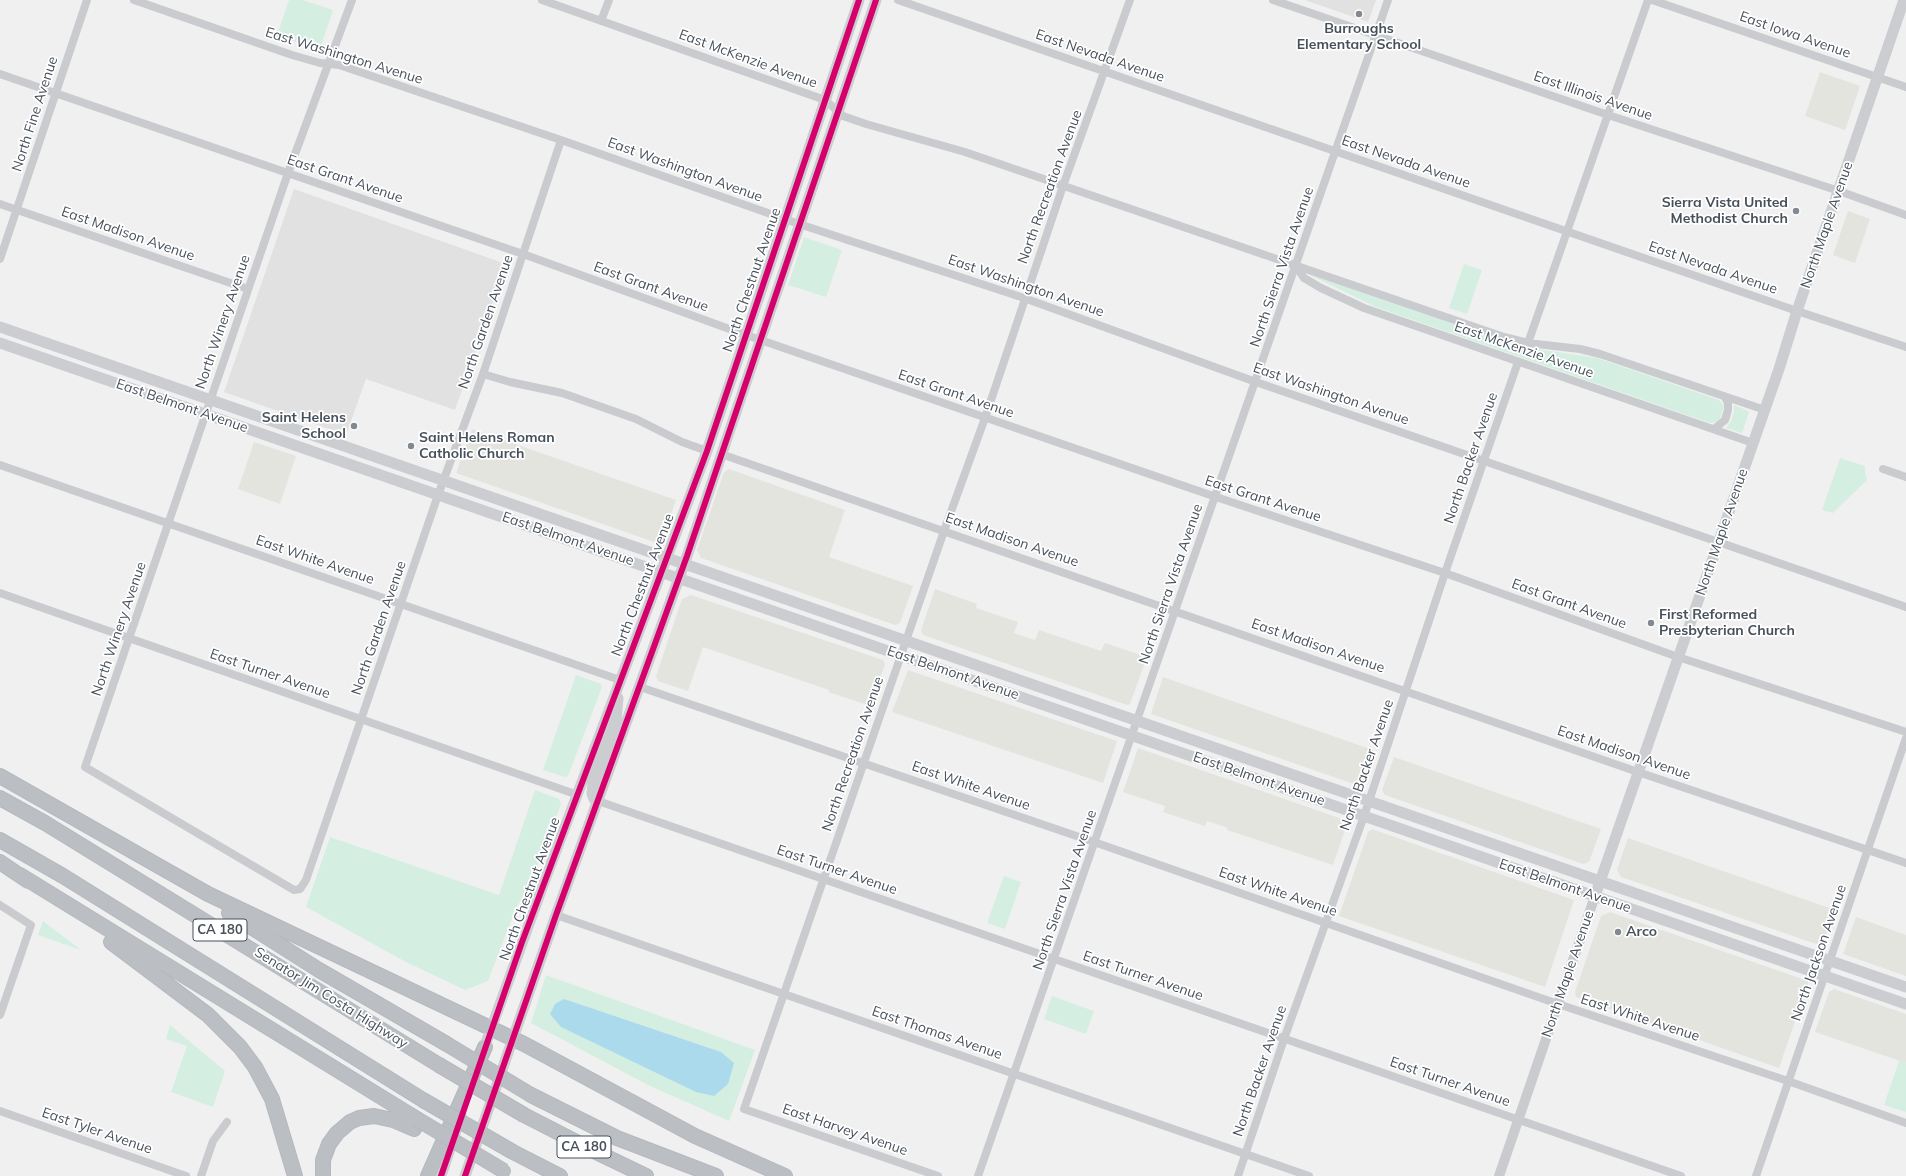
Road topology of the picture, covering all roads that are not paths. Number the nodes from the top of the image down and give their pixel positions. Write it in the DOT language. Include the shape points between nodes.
graph roads {
  1 [pos="87,0"];
  2 [pos="134,0"];
  3 [pos="352,0"];
  4 [pos="542,0"];
  5 [pos="609,0"];
  6 [pos="859,0"];
  7 [pos="876,0"];
  8 [pos="898,0"];
  9 [pos="1130,0"];
  10 [pos="1273,0"];
  11 [pos="1388,0"];
  12 [pos="1648,0"];
  13 [pos="1652,0"];
  14 [pos="1904,0"];
  15 [pos="601,21"];
  16 [pos="1377,36"];
  17 [pos="329,64"];
  18 [pos="1105,71"];
  19 [pos="0,74"];
  20 [pos="1877,77"];
  21 [pos="1906,87"];
  22 [pos="56,92"];
  23 [pos="825,100"];
  24 [pos="837,111"];
  25 [pos="1608,115"];
  26 [pos="561,140"];
  27 [pos="1336,152"];
  28 [pos="288,173"];
  29 [pos="1063,186"];
  30 [pos="1840,191"];
  31 [pos="0,204"];
  32 [pos="17,210"];
  33 [pos="1906,216"];
  34 [pos="785,220"];
  35 [pos="799,224"];
  36 [pos="1568,231"];
  37 [pos="523,254"];
  38 [pos="0,259"];
  39 [pos="1296,266"];
  40 [pos="248,289"];
  41 [pos="1024,298"];
  42 [pos="1797,311"];
  43 [pos="0,327"];
  44 [pos="746,335"];
  45 [pos="760,340"];
  46 [pos="0,343"];
  47 [pos="1528,343"];
  48 [pos="1906,347"];
  49 [pos="1518,362"];
  50 [pos="483,374"];
  51 [pos="1256,382"];
  52 [pos="1725,397"];
  53 [pos="209,399"];
  54 [pos="1765,410"];
  55 [pos="205,413"];
  56 [pos="986,418"];
  57 [pos="1714,429"];
  58 [pos="1753,443"];
  59 [pos="707,451"];
  60 [pos="721,454"];
  61 [pos="1484,460"];
  62 [pos="0,465"];
  63 [pos="1883,469"];
  64 [pos="1906,477"];
  65 [pos="443,480"];
  66 [pos="438,495"];
  67 [pos="1216,497"];
  68 [pos="169,523"];
  69 [pos="944,531"];
  70 [pos="1719,542"];
  71 [pos="666,558"];
  72 [pos="683,564"];
  73 [pos="660,572"];
  74 [pos="1445,573"];
  75 [pos="678,578"];
  76 [pos="0,593"];
  77 [pos="401,604"];
  78 [pos="1906,607"];
  79 [pos="1175,610"];
  80 [pos="130,638"];
  81 [pos="906,641"];
  82 [pos="901,656"];
  83 [pos="1678,657"];
  84 [pos="620,680"];
  85 [pos="640,687"];
  86 [pos="1406,690"];
  87 [pos="361,720"];
  88 [pos="1138,721"];
  89 [pos="1906,732"];
  90 [pos="1133,736"];
  91 [pos="1906,738"];
  92 [pos="864,763"];
  93 [pos="85,767"];
  94 [pos="1638,772"];
  95 [pos="0,776"];
  96 [pos="578,794"];
  97 [pos="0,798"];
  98 [pos="598,801"];
  99 [pos="1368,801"];
  100 [pos="1364,816"];
  101 [pos="0,840"];
  102 [pos="1094,842"];
  103 [pos="1866,850"];
  104 [pos="0,862"];
  105 [pos="1906,863"];
  106 [pos="155,865"];
  107 [pos="20,875"];
  108 [pos="824,880"];
  109 [pos="1600,881"];
  110 [pos="1595,896"];
  111 [pos="0,906"];
  112 [pos="556,915"];
  113 [pos="1325,922"];
  114 [pos="1054,959"];
  115 [pos="1830,961"];
  116 [pos="1825,976"];
  117 [pos="1906,987"];
  118 [pos="784,994"];
  119 [pos="1558,1004"];
  120 [pos="1906,1004"];
  121 [pos="0,1015"];
  122 [pos="491,1029"];
  123 [pos="512,1038"];
  124 [pos="1284,1039"];
  125 [pos="485,1046"];
  126 [pos="1015,1074"];
  127 [pos="1788,1081"];
  128 [pos="744,1109"];
  129 [pos="0,1111"];
  130 [pos="1518,1120"];
  131 [pos="227,1122"];
  132 [pos="1906,1123"];
  133 [pos="416,1124"];
  134 [pos="1246,1154"];
  135 [pos="505,1175"];
  136 [pos="186,1176"];
  137 [pos="201,1176"];
  138 [pos="295,1176"];
  139 [pos="323,1176"];
  140 [pos="428,1176"];
  141 [pos="441,1176"];
  142 [pos="465,1176"];
  143 [pos="560,1176"];
  144 [pos="646,1176"];
  145 [pos="716,1176"];
  146 [pos="785,1176"];
  147 [pos="938,1176"];
  148 [pos="978,1176"];
  149 [pos="1238,1176"];
  150 [pos="1309,1176"];
  151 [pos="1499,1176"];
  152 [pos="1681,1176"];
  153 [pos="1756,1176"];
  1 -- 22 [label="street, North Fine Avenue"];
  2 -- 17 [label="street, East Washington Avenue" via="292,55"];
  3 -- 17 [label="street, North Winery Avenue"];
  4 -- 15 [label="street, East McKenzie Avenue"];
  5 -- 15 [label="street"];
  6 -- 23 [label="main road, North Chestnut Avenue"];
  7 -- 24 [label="main road, North Chestnut Avenue"];
  8 -- 18 [label="street, East Nevada Avenue"];
  9 -- 18 [label="street, North Recreation Avenue"];
  10 -- 16 [label="street, East Illinois Avenue"];
  11 -- 16 [label="street, North Sierra Vista Avenue"];
  12 -- 25 [label="street"];
  13 -- 20 [label="street, East Iowa Avenue"];
  14 -- 20 [label="main road, North Maple Avenue"];
  15 -- 23 [label="street, East McKenzie Avenue"];
  16 -- 25 [label="street, East Illinois Avenue"];
  16 -- 27 [label="street, North Sierra Vista Avenue"];
  17 -- 26 [label="street, East Washington Avenue" via="339,65"];
  17 -- 28 [label="street, North Winery Avenue"];
  18 -- 27 [label="street, East Nevada Avenue"];
  18 -- 29 [label="street, North Recreation Avenue"];
  19 -- 22 [label="street, East Grant Avenue"];
  20 -- 21 [label="street, East Iowa Avenue"];
  20 -- 30 [label="main road, North Maple Avenue"];
  22 -- 28 [label="street, East Grant Avenue"];
  22 -- 32 [label="street, North Fine Avenue"];
  23 -- 24 [label="street, East McKenzie Avenue"];
  23 -- 34 [label="main road, North Chestnut Avenue"];
  24 -- 29 [label="street, East McKenzie Avenue" via="843,116 866,124 965,152"];
  24 -- 35 [label="main road, North Chestnut Avenue"];
  25 -- 30 [label="street, East Illinois Avenue"];
  25 -- 36 [label="street"];
  26 -- 34 [label="street, East Washington Avenue"];
  26 -- 37 [label="street, North Garden Avenue"];
  27 -- 36 [label="street, East Nevada Avenue"];
  27 -- 39 [label="street, North Sierra Vista Avenue"];
  28 -- 37 [label="street, East Grant Avenue"];
  28 -- 40 [label="street, North Winery Avenue"];
  29 -- 39 [label="street, East McKenzie Avenue"];
  29 -- 41 [label="street, North Recreation Avenue"];
  30 -- 33 [label="street, East Illinois Avenue"];
  30 -- 42 [label="main road, North Maple Avenue"];
  31 -- 32 [label="street, East Madison Avenue"];
  32 -- 38 [label="street, North Fine Avenue"];
  32 -- 40 [label="street, East Madison Avenue"];
  34 -- 35 [label="street, East Washington Avenue"];
  34 -- 44 [label="main road, North Chestnut Avenue"];
  35 -- 41 [label="street, East Washington Avenue"];
  35 -- 45 [label="main road, North Chestnut Avenue"];
  36 -- 42 [label="street, East Nevada Avenue"];
  36 -- 47 [label="street"];
  37 -- 44 [label="street, East Grant Avenue"];
  37 -- 50 [label="street, North Garden Avenue"];
  39 -- 47 [label="street, East McKenzie Avenue"];
  39 -- 49 [label="street, East McKenzie Avenue" via="1304,278 1364,308"];
  39 -- 51 [label="street, North Sierra Vista Avenue"];
  40 -- 53 [label="street, North Winery Avenue"];
  41 -- 51 [label="street, East Washington Avenue"];
  41 -- 56 [label="street, North Recreation Avenue"];
  42 -- 48 [label="street, East Nevada Avenue"];
  42 -- 54 [label="main road, North Maple Avenue"];
  43 -- 53 [label="main road, East Belmont Avenue"];
  44 -- 45 [label="street, East Grant Avenue"];
  44 -- 59 [label="main road, North Chestnut Avenue"];
  45 -- 56 [label="street, East Grant Avenue"];
  45 -- 60 [label="main road, North Chestnut Avenue"];
  46 -- 55 [label="main road, East Belmont Avenue"];
  47 -- 52 [label="street, East McKenzie Avenue" via="1600,354"];
  49 -- 57 [label="street, East McKenzie Avenue"];
  49 -- 61 [label="street, North Backer Avenue"];
  50 -- 59 [label="street" via="562,393 636,419 682,442"];
  50 -- 65 [label="street, North Garden Avenue"];
  51 -- 61 [label="street, East Washington Avenue"];
  51 -- 67 [label="street, North Sierra Vista Avenue"];
  52 -- 54 [label="street, East McKenzie Avenue"];
  52 -- 57 [label="street" via="1728,410 1725,420"];
  53 -- 55 [label="street, North Winery Avenue"];
  53 -- 65 [label="main road, East Belmont Avenue"];
  54 -- 58 [label="main road, North Maple Avenue"];
  55 -- 66 [label="main road, East Belmont Avenue"];
  55 -- 68 [label="street, North Winery Avenue"];
  56 -- 67 [label="street, East Grant Avenue"];
  56 -- 69 [label="street, North Recreation Avenue"];
  57 -- 58 [label="street, East McKenzie Avenue"];
  58 -- 70 [label="main road, North Maple Avenue"];
  59 -- 71 [label="main road, North Chestnut Avenue"];
  60 -- 69 [label="street, East Madison Avenue"];
  60 -- 72 [label="main road, North Chestnut Avenue"];
  61 -- 70 [label="street, East Washington Avenue"];
  61 -- 74 [label="street, North Backer Avenue"];
  62 -- 68 [label="street, East White Avenue"];
  63 -- 64 [label="street"];
  65 -- 66 [label="street, North Garden Avenue"];
  65 -- 71 [label="main road, East Belmont Avenue"];
  66 -- 73 [label="main road, East Belmont Avenue"];
  66 -- 77 [label="street, North Garden Avenue"];
  67 -- 74 [label="street, East Grant Avenue"];
  67 -- 79 [label="street, North Sierra Vista Avenue"];
  68 -- 77 [label="street, East White Avenue"];
  68 -- 80 [label="street, North Winery Avenue"];
  69 -- 79 [label="street, East Madison Avenue"];
  69 -- 81 [label="street, North Recreation Avenue"];
  70 -- 78 [label="street, East Washington Avenue"];
  70 -- 83 [label="main road, North Maple Avenue"];
  71 -- 72 [label="main road, East Belmont Avenue"];
  71 -- 73 [label="main road, North Chestnut Avenue"];
  72 -- 75 [label="main road, North Chestnut Avenue"];
  72 -- 81 [label="main road, East Belmont Avenue"];
  73 -- 75 [label="main road, East Belmont Avenue"];
  73 -- 84 [label="main road, North Chestnut Avenue"];
  74 -- 83 [label="street, East Grant Avenue"];
  74 -- 86 [label="street, North Backer Avenue"];
  75 -- 82 [label="main road, East Belmont Avenue"];
  75 -- 85 [label="main road, North Chestnut Avenue"];
  76 -- 80 [label="street, East Turner Avenue"];
  77 -- 84 [label="street, East White Avenue"];
  77 -- 87 [label="street, North Garden Avenue"];
  79 -- 86 [label="street, East Madison Avenue"];
  79 -- 88 [label="street, North Sierra Vista Avenue"];
  80 -- 87 [label="street, East Turner Avenue"];
  80 -- 93 [label="street, North Winery Avenue"];
  81 -- 82 [label="street, North Recreation Avenue"];
  81 -- 88 [label="main road, East Belmont Avenue"];
  82 -- 90 [label="main road, East Belmont Avenue"];
  82 -- 92 [label="street, North Recreation Avenue"];
  83 -- 89 [label="street, East Grant Avenue"];
  83 -- 94 [label="main road, North Maple Avenue"];
  84 -- 96 [label="main road, North Chestnut Avenue"];
  84 -- 98 [label="main road" via="616,720 593,782 592,794"];
  85 -- 92 [label="street, East White Avenue"];
  85 -- 98 [label="main road, North Chestnut Avenue"];
  86 -- 94 [label="street, East Madison Avenue"];
  86 -- 99 [label="street, North Backer Avenue"];
  87 -- 93 [label="street, North Garden Avenue" via="306,880 300,889 288,888"];
  87 -- 96 [label="street, East Turner Avenue"];
  88 -- 90 [label="street, North Sierra Vista Avenue"];
  88 -- 99 [label="main road, East Belmont Avenue"];
  90 -- 100 [label="main road, East Belmont Avenue"];
  90 -- 102 [label="street, North Sierra Vista Avenue"];
  91 -- 103 [label="street, North Jackson Avenue"];
  92 -- 102 [label="street, East White Avenue"];
  92 -- 108 [label="street, North Recreation Avenue"];
  94 -- 103 [label="street, East Madison Avenue"];
  94 -- 109 [label="main road, North Maple Avenue"];
  95 -- 106 [label="highway"];
  96 -- 122 [label="main road, North Chestnut Avenue"];
  97 -- 144 [label="highway, Senator Jim Costa Highway / CA 180, bridge" via="59,831 524,1115"];
  98 -- 108 [label="street, East Turner Avenue"];
  98 -- 112 [label="main road, North Chestnut Avenue"];
  99 -- 100 [label="street, North Backer Avenue"];
  99 -- 109 [label="main road, East Belmont Avenue"];
  100 -- 110 [label="main road, East Belmont Avenue"];
  100 -- 113 [label="street, North Backer Avenue"];
  101 -- 143 [label="highway, CA 180, bridge" via="63,876 423,1100"];
  102 -- 113 [label="street, East White Avenue"];
  102 -- 114 [label="street, North Sierra Vista Avenue"];
  103 -- 105 [label="street, East Madison Avenue"];
  103 -- 115 [label="street, North Jackson Avenue"];
  104 -- 107 [label="highway"];
  106 -- 122 [label="highway" via="243,911"];
  106 -- 145 [label="highway, bridge" via="319,970 531,1095 617,1138"];
  107 -- 133 [label="highway"];
  107 -- 138 [label="highway" via="208,1015 233,1038 255,1067 272,1099"];
  108 -- 114 [label="street, East Turner Avenue"];
  108 -- 118 [label="street, North Recreation Avenue"];
  109 -- 110 [label="main road, North Maple Avenue"];
  109 -- 115 [label="main road, East Belmont Avenue"];
  110 -- 116 [label="main road, East Belmont Avenue"];
  110 -- 119 [label="street, North Maple Avenue"];
  111 -- 121 [label="street" via="31,924"];
  112 -- 118 [label="street, East Thomas Avenue"];
  112 -- 123 [label="main road, North Chestnut Avenue"];
  113 -- 119 [label="street, East White Avenue"];
  113 -- 124 [label="street, North Backer Avenue"];
  114 -- 124 [label="street, East Turner Avenue"];
  114 -- 126 [label="street, North Sierra Vista Avenue"];
  115 -- 116 [label="street, North Jackson Avenue"];
  115 -- 117 [label="main road, East Belmont Avenue"];
  116 -- 120 [label="main road, East Belmont Avenue"];
  116 -- 127 [label="street, North Jackson Avenue"];
  118 -- 126 [label="street, East Thomas Avenue"];
  118 -- 128 [label="street, North Recreation Avenue"];
  119 -- 127 [label="street, East White Avenue"];
  119 -- 130 [label="street, North Maple Avenue"];
  122 -- 123 [label="highway"];
  122 -- 125 [label="main road, North Chestnut Avenue"];
  123 -- 142 [label="main road, North Chestnut Avenue"];
  123 -- 146 [label="highway" via="695,1136"];
  124 -- 130 [label="street, East Turner Avenue"];
  124 -- 134 [label="street, North Backer Avenue"];
  125 -- 140 [label="highway"];
  125 -- 141 [label="main road, North Chestnut Avenue"];
  126 -- 134 [label="street, East Thomas Avenue"];
  126 -- 148 [label="street, North Sierra Vista Avenue"];
  127 -- 132 [label="street, East White Avenue"];
  127 -- 153 [label="street, North Jackson Avenue"];
  128 -- 147 [label="street, East Harvey Avenue"];
  129 -- 136 [label="street, East Tyler Avenue"];
  130 -- 151 [label="street, North Maple Avenue"];
  130 -- 152 [label="street, East Turner Avenue"];
  131 -- 137 [label="street" via="213,1141"];
  133 -- 135 [label="highway, bridge"];
  133 -- 139 [label="highway" via="374,1116 350,1122 337,1132 329,1144 323,1160"];
  134 -- 149 [label="street, North Backer Avenue"];
  134 -- 150 [label="street, East Thomas Avenue"];
}
